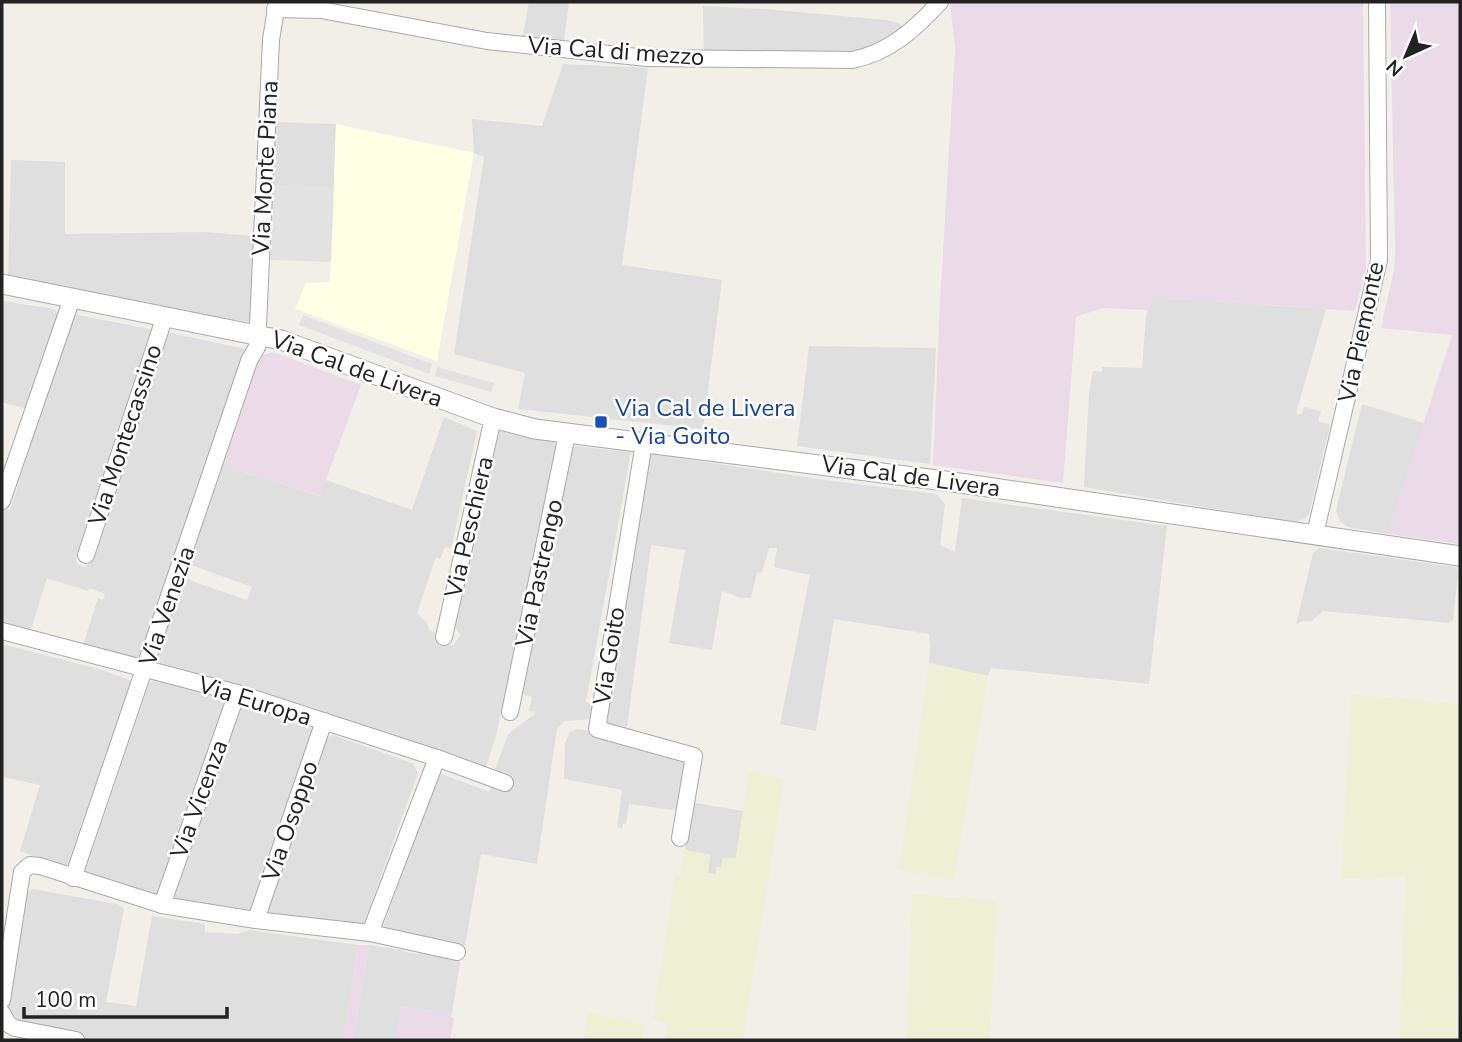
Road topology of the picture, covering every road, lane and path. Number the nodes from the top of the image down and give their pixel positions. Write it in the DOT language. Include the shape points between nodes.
graph roads {
  1 [pos="940,2"];
  2 [pos="1377,2"];
  3 [pos="276,6"];
  4 [pos="2,284"];
  5 [pos="72,298"];
  6 [pos="165,316"];
  7 [pos="257,334"];
  8 [pos="493,418"];
  9 [pos="567,434"];
  10 [pos="644,443"];
  11 [pos="2,501"];
  12 [pos="1315,534"];
  13 [pos="86,555"];
  14 [pos="1460,556"];
  15 [pos="2,631"];
  16 [pos="444,637"];
  17 [pos="146,668"];
  18 [pos="237,693"];
  19 [pos="510,712"];
  20 [pos="324,721"];
  21 [pos="437,758"];
  22 [pos="505,783"];
  23 [pos="680,838"];
  24 [pos="73,878"];
  25 [pos="162,905"];
  26 [pos="256,920"];
  27 [pos="370,933"];
  28 [pos="457,952"];
  29 [pos="2,1000"];
  30 [pos="2,1013"];
  31 [pos="76,1040"];
  1 -- 3 [label="street, Via Cal di mezzo" via="887,49 852,60 647,58 487,40"];
  2 -- 12 [label="street, Via Piemonte" via="1379,260"];
  3 -- 7 [label="street, Via Monte Piana"];
  4 -- 5 [label="street, Via Cal de Livera"];
  5 -- 6 [label="street, Via Cal de Livera"];
  5 -- 11 [label="street"];
  6 -- 7 [label="street, Via Cal de Livera"];
  6 -- 13 [label="street, Via Montecassino"];
  7 -- 8 [label="street, Via Cal de Livera"];
  7 -- 17 [label="street, Via Venezia" via="257,346"];
  8 -- 9 [label="street, Via Cal de Livera"];
  8 -- 16 [label="street, Via Peschiera"];
  9 -- 10 [label="street, Via Cal de Livera"];
  9 -- 19 [label="street, Via Pastrengo"];
  10 -- 12 [label="street, Via Cal de Livera"];
  10 -- 23 [label="street, Via Goito" via="597,729 694,756"];
  12 -- 14 [label="street, Via Cal de Livera"];
  15 -- 17 [label="street, Via Europa"];
  17 -- 18 [label="street, Via Europa"];
  17 -- 24 [label="street, Via Venezia"];
  18 -- 20 [label="street, Via Europa"];
  18 -- 25 [label="street, Via Vicenza"];
  20 -- 21 [label="street, Via Europa"];
  20 -- 26 [label="street, Via Osoppo"];
  21 -- 22 [label="street, Via Europa"];
  21 -- 27 [label="street"];
  24 -- 25 [label="street"];
  24 -- 29 [label="street" via="40,866 30,865 22,872"];
  25 -- 26 [label="street"];
  26 -- 27 [label="street"];
  27 -- 28 [label="street"];
  30 -- 31 [label="street" via="15,1028"];
}
